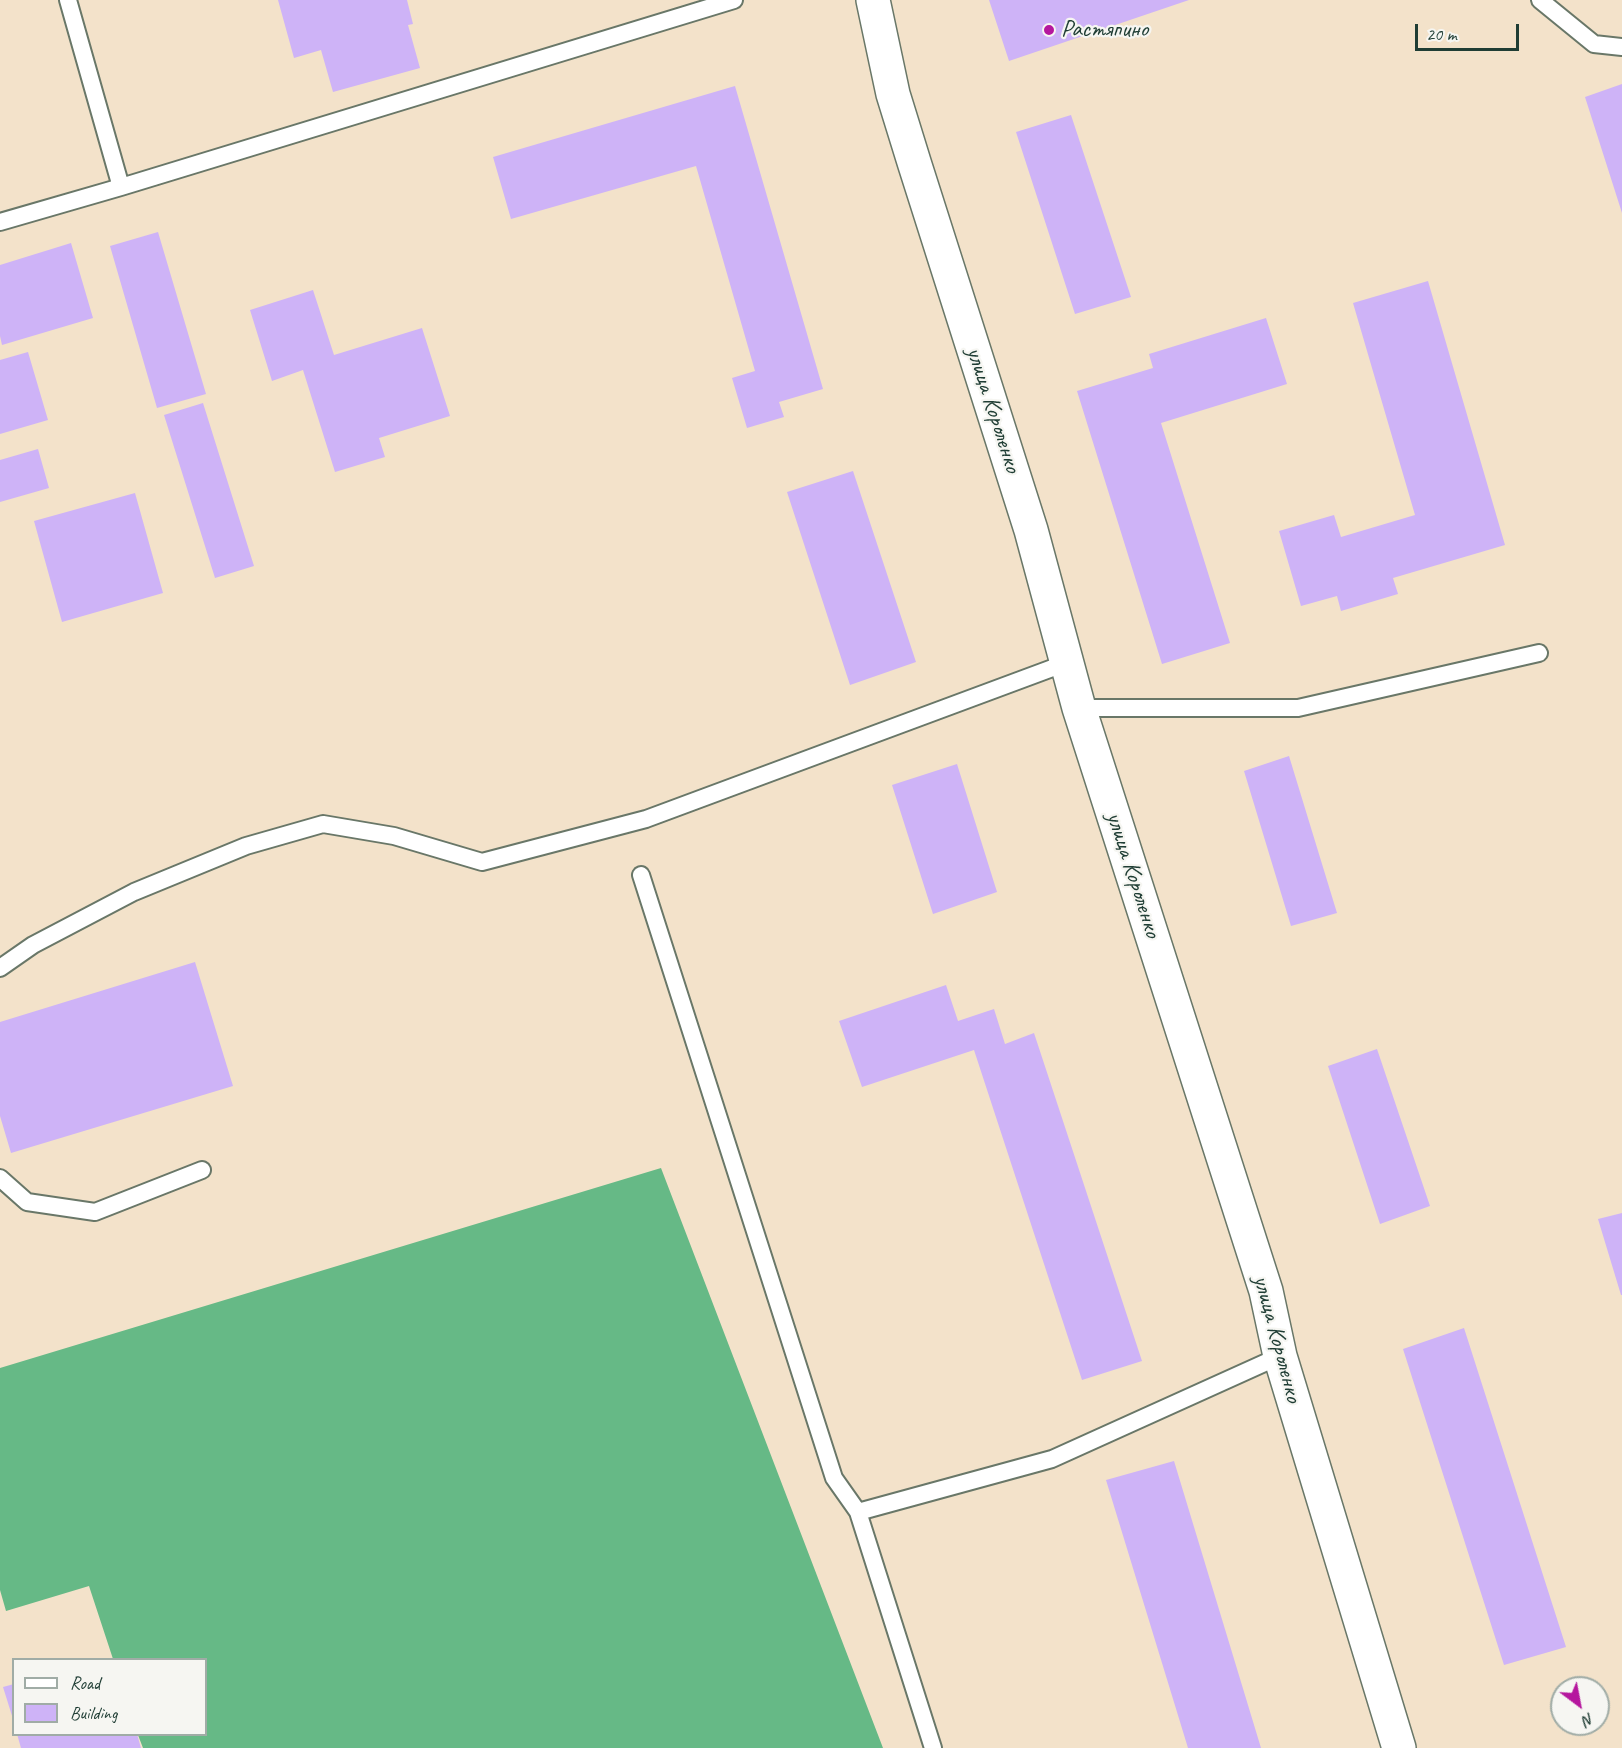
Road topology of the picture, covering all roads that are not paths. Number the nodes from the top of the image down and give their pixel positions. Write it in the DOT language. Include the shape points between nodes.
graph roads {
  1 [pos="68,0"];
  2 [pos="734,0"];
  3 [pos="873,0"];
  4 [pos="1540,0"];
  5 [pos="1622,47"];
  6 [pos="121,187"];
  7 [pos="0,222"];
  8 [pos="1539,653"];
  9 [pos="1066,663"];
  10 [pos="1079,708"];
  11 [pos="641,875"];
  12 [pos="0,968"];
  13 [pos="202,1170"];
  14 [pos="0,1178"];
  15 [pos="1280,1356"];
  16 [pos="858,1512"];
  17 [pos="933,1748"];
  18 [pos="1399,1748"];
  1 -- 6 [label="lane"];
  2 -- 6 [label="lane"];
  3 -- 9 [label="street, улица Короленко" via="893,94 1031,530"];
  4 -- 5 [label="lane" via="1594,44"];
  6 -- 7 [label="lane"];
  8 -- 10 [label="lane" via="1298,708"];
  9 -- 10 [label="street, улица Короленко"];
  9 -- 12 [label="lane" via="646,819 482,862 394,836 323,824 246,846 134,892 33,945"];
  10 -- 15 [label="street, улица Короленко" via="1266,1291"];
  11 -- 16 [label="lane" via="834,1478"];
  13 -- 14 [label="lane" via="95,1212 27,1202"];
  15 -- 16 [label="lane" via="1052,1459"];
  15 -- 18 [label="street, улица Короленко"];
  16 -- 17 [label="lane"];
}
